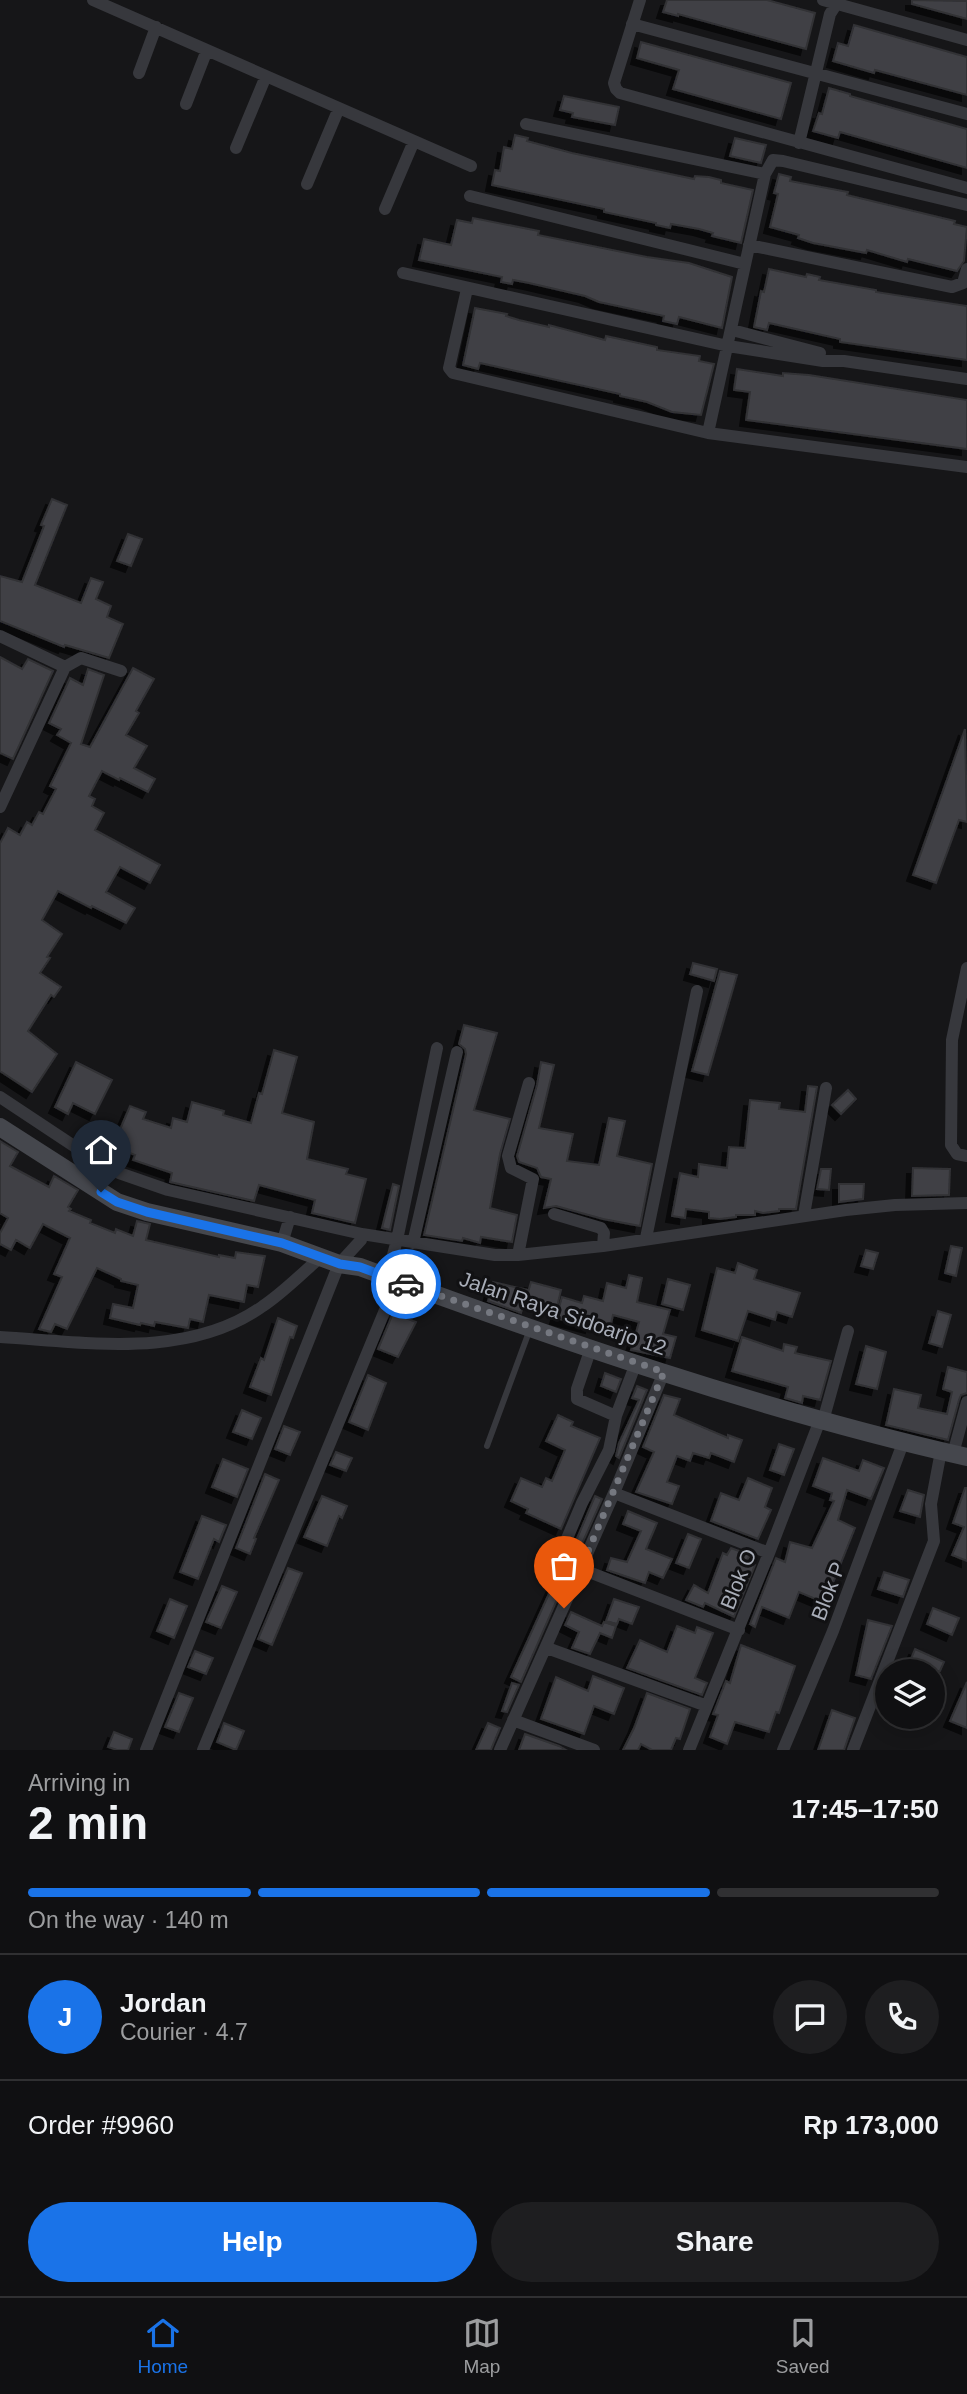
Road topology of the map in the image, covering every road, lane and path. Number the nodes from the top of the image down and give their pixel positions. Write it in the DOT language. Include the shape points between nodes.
graph roads {
  1 [pos="93,0"];
  2 [pos="640,0"];
  3 [pos="830,3"];
  4 [pos="632,24"];
  5 [pos="156,27"];
  6 [pos="967,40"];
  7 [pos="207,50"];
  8 [pos="139,73"];
  9 [pos="815,73"];
  10 [pos="266,76"];
  11 [pos="186,104"];
  12 [pos="339,108"];
  13 [pos="967,114"];
  14 [pos="526,124"];
  15 [pos="414,141"];
  16 [pos="799,143"];
  17 [pos="236,148"];
  18 [pos="471,166"];
  19 [pos="765,174"];
  20 [pos="307,184"];
  21 [pos="967,188"];
  22 [pos="470,196"];
  23 [pos="967,205"];
  24 [pos="385,209"];
  25 [pos="749,245"];
  26 [pos="745,264"];
  27 [pos="967,269"];
  28 [pos="403,273"];
  29 [pos="467,289"];
  30 [pos="732,330"];
  31 [pos="728,346"];
  32 [pos="844,362"];
  33 [pos="967,379"];
  34 [pos="708,433"];
  35 [pos="967,467"];
  36 [pos="0,636"];
  37 [pos="65,667"];
  38 [pos="121,671"];
  39 [pos="1,802"];
  40 [pos="967,968"];
  41 [pos="697,992"];
  42 [pos="436,1048"];
  43 [pos="457,1052"];
  44 [pos="529,1083"];
  45 [pos="826,1088"];
  46 [pos="0,1097"];
  47 [pos="0,1127"];
  48 [pos="967,1156"];
  49 [pos="967,1203"];
  50 [pos="554,1214"];
  51 [pos="804,1215"];
  52 [pos="287,1229"];
  53 [pos="362,1234"];
  54 [pos="646,1238"];
  55 [pos="414,1243"];
  56 [pos="603,1245"];
  57 [pos="518,1255"];
  58 [pos="321,1257"];
  59 [pos="342,1261"];
  60 [pos="393,1263"];
  61 [pos="531,1328"];
  62 [pos="848,1331"];
  63 [pos="0,1337"];
  64 [pos="591,1348"];
  65 [pos="636,1363"];
  66 [pos="664,1372"];
  67 [pos="967,1402"];
  68 [pos="616,1416"];
  69 [pos="822,1421"];
  70 [pos="903,1443"];
  71 [pos="487,1446"];
  72 [pos="954,1454"];
  73 [pos="614,1493"];
  74 [pos="769,1553"];
  75 [pos="555,1567"];
  76 [pos="581,1569"];
  77 [pos="738,1630"];
  78 [pos="547,1647"];
  79 [pos="707,1706"];
  80 [pos="513,1720"];
  81 [pos="146,1750"];
  82 [pos="203,1750"];
  83 [pos="500,1750"];
  84 [pos="594,1750"];
  85 [pos="689,1750"];
  86 [pos="783,1750"];
  87 [pos="853,1750"];
  1 -- 5 [label="street"];
  2 -- 4 [label="street"];
  3 -- 6 [label="street"];
  3 -- 9 [label="street"];
  4 -- 9 [label="street"];
  4 -- 16 [label="street" via="614,82 620,93"];
  5 -- 7 [label="street"];
  5 -- 8 [label="street"];
  7 -- 10 [label="street"];
  7 -- 11 [label="street"];
  9 -- 13 [label="street"];
  9 -- 16 [label="street"];
  10 -- 12 [label="street"];
  10 -- 17 [label="street"];
  12 -- 15 [label="street"];
  12 -- 20 [label="street"];
  14 -- 19 [label="street"];
  15 -- 18 [label="street"];
  15 -- 24 [label="street"];
  16 -- 21 [label="street"];
  19 -- 23 [label="street" via="773,160 783,160"];
  19 -- 25 [label="street"];
  22 -- 26 [label="street"];
  25 -- 26 [label="street"];
  25 -- 27 [label="street" via="952,287 963,284"];
  26 -- 30 [label="street"];
  28 -- 29 [label="street"];
  29 -- 31 [label="street"];
  29 -- 34 [label="street" via="449,368 453,373"];
  30 -- 31 [label="street"];
  30 -- 32 [label="street"];
  31 -- 32 [label="street"];
  31 -- 34 [label="street"];
  32 -- 33 [label="street"];
  34 -- 35 [label="street"];
  36 -- 37 [label="street"];
  37 -- 38 [label="street" via="81,658"];
  37 -- 39 [label="street"];
  40 -- 48 [label="street" via="952,1040 951,1145 957,1154"];
  41 -- 54 [label="street"];
  42 -- 60 [label="street"];
  43 -- 55 [label="street"];
  44 -- 57 [label="street" via="508,1161 511,1168 533,1179"];
  45 -- 51 [label="street"];
  46 -- 52 [label="street" via="119,1173"];
  47 -- 52 [label="main road, Jalan Raya Sidoarjo 12" via="117,1202 147,1212"];
  49 -- 51 [label="street"];
  50 -- 56 [label="street" via="601,1228"];
  51 -- 54 [label="street"];
  52 -- 53 [label="street"];
  52 -- 58 [label="main road, Jalan Raya Sidoarjo 12"];
  53 -- 59 [label="street" via="362,1240"];
  53 -- 60 [label="street"];
  54 -- 56 [label="street"];
  55 -- 57 [label="street"];
  55 -- 60 [label="street"];
  56 -- 57 [label="street"];
  58 -- 59 [label="main road, Jalan Raya Sidoarjo 12"];
  58 -- 63 [label="street" via="262,1307 203,1335 148,1344"];
  59 -- 60 [label="main road, Jalan Raya Sidoarjo 12" via="360,1267"];
  59 -- 81 [label="street"];
  60 -- 61 [label="main road, Jalan Raya Sidoarjo 12"];
  60 -- 82 [label="street"];
  61 -- 64 [label="main road, Jalan Raya Sidoarjo 12"];
  61 -- 71 [label="lane"];
  62 -- 69 [label="street, Blok O"];
  64 -- 65 [label="main road, Jalan Raya Sidoarjo 12"];
  64 -- 68 [label="street" via="577,1399"];
  65 -- 66 [label="main road, Jalan Raya Sidoarjo 12"];
  65 -- 68 [label="street"];
  66 -- 69 [label="main road, Jalan Raya Sidoarjo 12"];
  66 -- 73 [label="street"];
  67 -- 72 [label="street"];
  68 -- 75 [label="street" via="609,1450"];
  69 -- 70 [label="main road, Jalan Raya Sidoarjo 12"];
  69 -- 74 [label="street, Blok O"];
  70 -- 72 [label="main road, Jalan Raya Sidoarjo 12"];
  70 -- 86 [label="street, Blok P"];
  72 -- 87 [label="street" via="931,1504 934,1541"];
  73 -- 74 [label="street"];
  73 -- 76 [label="street"];
  74 -- 77 [label="street, Blok O"];
  76 -- 77 [label="street"];
  76 -- 78 [label="street"];
  77 -- 79 [label="street, Blok O"];
  78 -- 79 [label="street"];
  78 -- 80 [label="street"];
  79 -- 85 [label="street, Blok O"];
  80 -- 83 [label="street"];
  80 -- 84 [label="street"];
}
